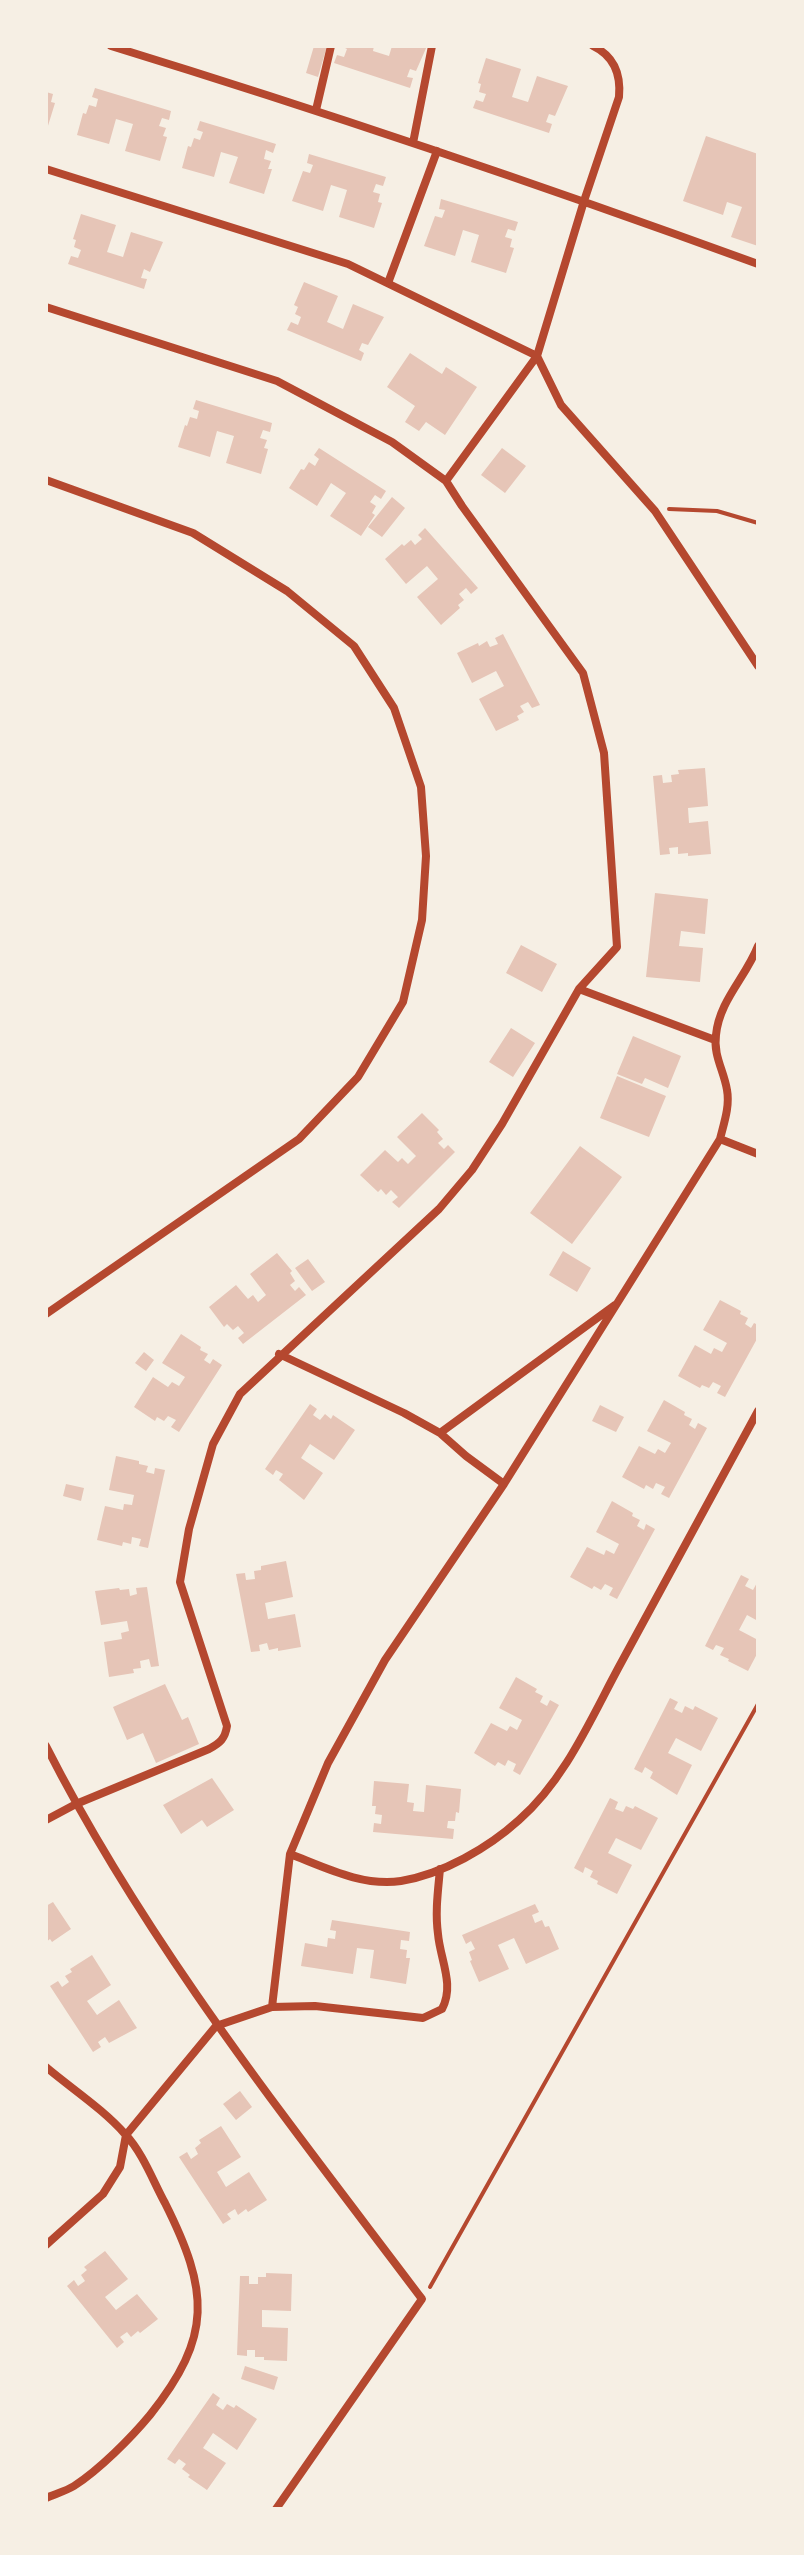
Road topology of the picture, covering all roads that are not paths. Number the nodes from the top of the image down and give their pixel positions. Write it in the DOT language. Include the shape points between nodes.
graph roads {
  1 [pos="111,46"];
  2 [pos="331,46"];
  3 [pos="432,46"];
  4 [pos="593,46"];
  5 [pos="316,110"];
  6 [pos="413,143"];
  7 [pos="437,151"];
  8 [pos="46,169"];
  9 [pos="584,201"];
  10 [pos="758,264"];
  11 [pos="388,283"];
  12 [pos="46,307"];
  13 [pos="537,356"];
  14 [pos="46,480"];
  15 [pos="446,481"];
  16 [pos="758,666"];
  17 [pos="758,946"];
  18 [pos="579,989"];
  19 [pos="715,1040"];
  20 [pos="720,1139"];
  21 [pos="758,1154"];
  22 [pos="619,1302"];
  23 [pos="46,1314"];
  24 [pos="279,1354"];
  25 [pos="758,1411"];
  26 [pos="440,1433"];
  27 [pos="504,1484"];
  28 [pos="46,1746"];
  29 [pos="76,1804"];
  30 [pos="46,1820"];
  31 [pos="290,1854"];
  32 [pos="440,1869"];
  33 [pos="272,2007"];
  34 [pos="216,2026"];
  35 [pos="46,2067"];
  36 [pos="126,2135"];
  37 [pos="46,2245"];
  38 [pos="46,2498"];
  39 [pos="276,2509"];
  1 -- 5 [label="street"];
  2 -- 5 [label="street"];
  3 -- 6 [label="street"];
  4 -- 9 [label="street" via="605,51 620,84"];
  5 -- 6 [label="street"];
  6 -- 7 [label="street"];
  7 -- 9 [label="street"];
  7 -- 11 [label="street"];
  8 -- 11 [label="street" via="348,264"];
  9 -- 10 [label="street"];
  9 -- 13 [label="street"];
  11 -- 13 [label="street"];
  12 -- 15 [label="street" via="277,381 392,442"];
  13 -- 15 [label="street"];
  13 -- 16 [label="street" via="561,405 655,511"];
  14 -- 23 [label="street" via="193,533 287,591 354,646 394,708 421,787 426,856 422,920 403,1002 358,1077 299,1139"];
  15 -- 18 [label="street" via="583,673 604,753 617,947"];
  17 -- 19 [label="street" via="723,1007"];
  18 -- 19 [label="street"];
  18 -- 24 [label="street" via="472,1170 439,1209"];
  19 -- 20 [label="street" via="728,1105"];
  20 -- 21 [label="street"];
  20 -- 22 [label="street"];
  22 -- 26 [label="street"];
  22 -- 27 [label="street"];
  24 -- 26 [label="street"];
  24 -- 29 [label="street" via="240,1394 213,1444 180,1582 226,1735 209,1749"];
  25 -- 32 [label="street" via="565,1765 519,1820"];
  26 -- 27 [label="street"];
  27 -- 31 [label="street" via="385,1660 328,1763"];
  28 -- 29 [label="street"];
  29 -- 30 [label="street"];
  29 -- 34 [label="street"];
  31 -- 32 [label="street" via="375,1881 400,1881"];
  31 -- 33 [label="street"];
  32 -- 33 [label="street" via="436,1907 448,1985 442,2009 423,2018 315,2006"];
  33 -- 34 [label="street"];
  34 -- 36 [label="street"];
  34 -- 39 [label="street" via="422,2299"];
  35 -- 36 [label="street"];
  36 -- 37 [label="street" via="120,2167 103,2194"];
  36 -- 38 [label="street" via="189,2253 198,2299 194,2343 173,2385 144,2422 74,2487"];
}
